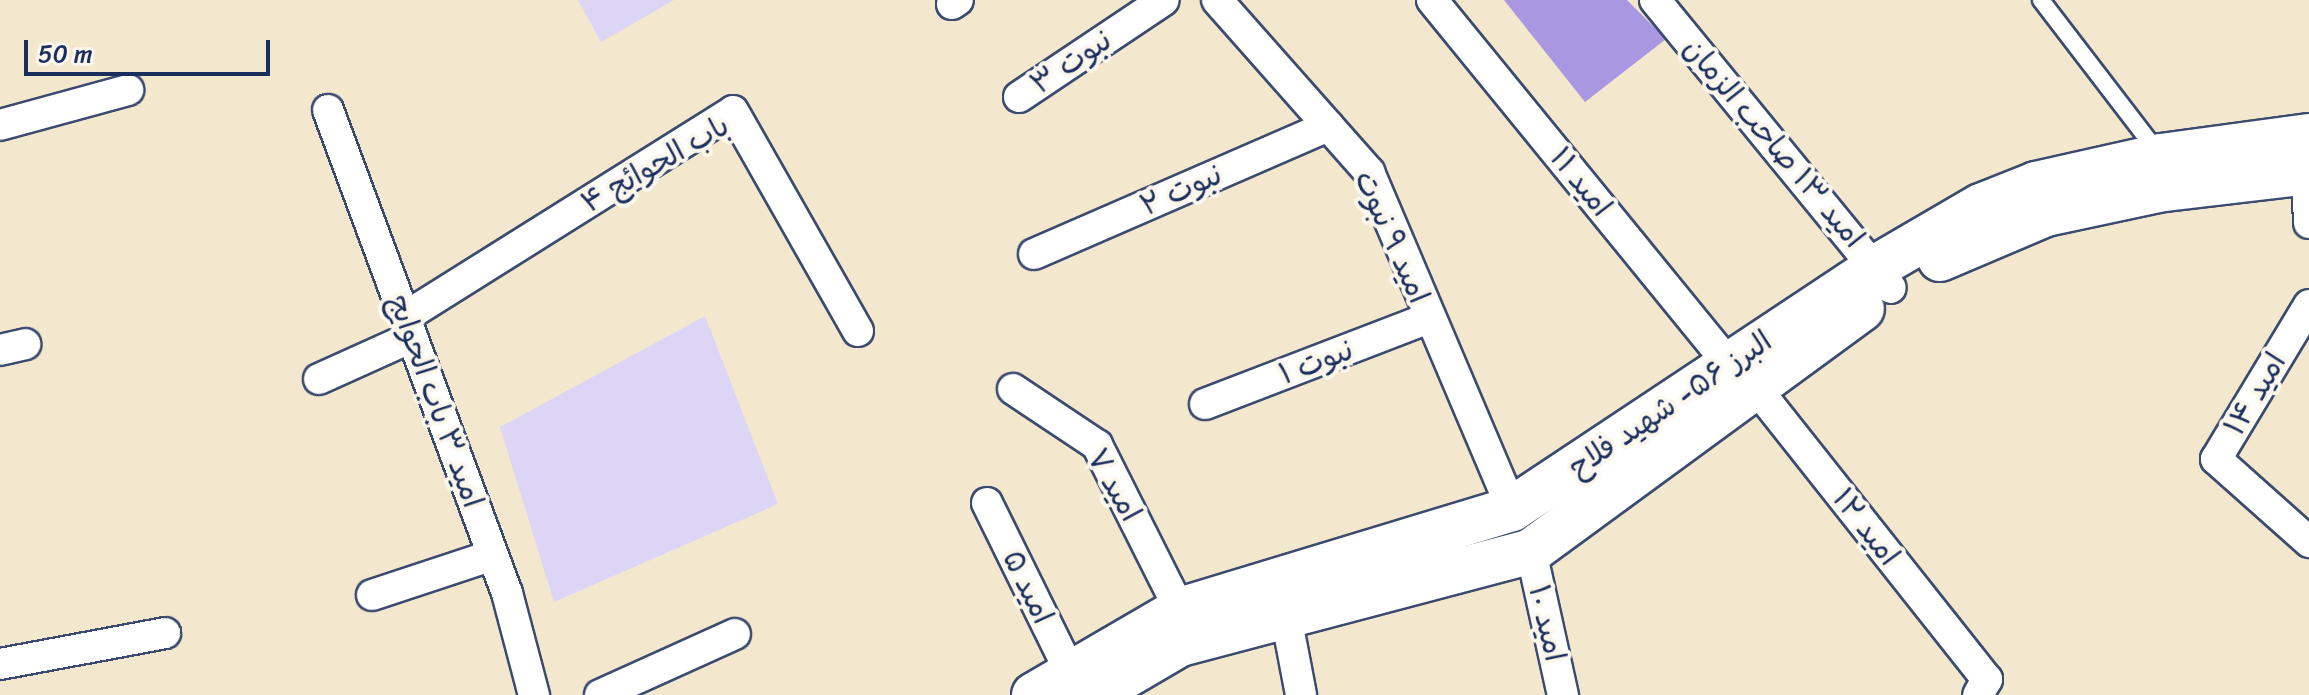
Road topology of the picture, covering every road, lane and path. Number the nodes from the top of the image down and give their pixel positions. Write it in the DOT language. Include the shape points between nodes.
graph roads {
  1 [pos="1164,0"];
  2 [pos="1217,0"];
  3 [pos="1432,0"];
  4 [pos="1655,0"];
  5 [pos="2041,0"];
  6 [pos="128,90"];
  7 [pos="1019,97"];
  8 [pos="328,110"];
  9 [pos="0,125"];
  10 [pos="1328,126"];
  11 [pos="2161,156"];
  12 [pos="2308,160"];
  13 [pos="2309,223"];
  14 [pos="1034,254"];
  15 [pos="1884,278"];
  16 [pos="2309,305"];
  17 [pos="1427,319"];
  18 [pos="408,327"];
  19 [pos="858,331"];
  20 [pos="1742,376"];
  21 [pos="319,379"];
  22 [pos="1013,389"];
  23 [pos="1205,404"];
  24 [pos="987,503"];
  25 [pos="1512,509"];
  26 [pos="2309,542"];
  27 [pos="1531,551"];
  28 [pos="493,555"];
  29 [pos="372,595"];
  30 [pos="1180,610"];
  31 [pos="1286,616"];
  32 [pos="165,633"];
  33 [pos="735,634"];
  34 [pos="0,664"];
  35 [pos="1081,683"];
  36 [pos="534,695"];
  37 [pos="600,695"];
  38 [pos="1034,695"];
  39 [pos="1301,695"];
  40 [pos="1563,695"];
  41 [pos="1978,695"];
  1 -- 7 [label="street, نبوت ۳"];
  2 -- 10 [label="street, امید ۹ نبوت"];
  3 -- 20 [label="street, امید ۱۱"];
  4 -- 15 [label="street, امید ۱۳ صاحب الزمان"];
  5 -- 11 [label="lane"];
  6 -- 9 [label="street"];
  8 -- 18 [label="street, امید ۳ باب الحوایج"];
  10 -- 14 [label="street, نبوت ۲"];
  10 -- 17 [label="street, امید ۹ نبوت" via="1369,172"];
  11 -- 12 [label="street, البرز ۵۶- شهید فلاح"];
  11 -- 15 [label="street, البرز ۵۶- شهید فلاح" via="2036,184 1981,206"];
  12 -- 13 [label="street"];
  12 -- 15 [label="street, البرز ۵۶- شهید فلاح" via="2046,214"];
  15 -- 20 [label="street, البرز ۵۶- شهید فلاح"];
  16 -- 26 [label="street, امید ۱۴" via="2216,459"];
  17 -- 23 [label="street, نبوت ۱"];
  17 -- 25 [label="street, امید ۹ نبوت"];
  18 -- 19 [label="street, باب الحوائج ۴" via="733,111"];
  18 -- 21 [label="street"];
  18 -- 28 [label="street, امید ۳ باب الحوایج"];
  20 -- 25 [label="street, البرز ۵۶- شهید فلاح"];
  20 -- 27 [label="street, البرز ۵۶- شهید فلاح"];
  20 -- 41 [label="street, امید ۱۲" via="1987,679"];
  22 -- 30 [label="street, امید ۷" via="1097,445"];
  24 -- 35 [label="street, امید ۵"];
  25 -- 30 [label="street, البرز ۵۶- شهید فلاح"];
  27 -- 31 [label="street, البرز ۵۶- شهید فلاح"];
  27 -- 40 [label="street, امید ۱۰"];
  28 -- 29 [label="street"];
  28 -- 36 [label="street, امید ۳ باب الحوایج"];
  30 -- 35 [label="street, البرز ۵۶- شهید فلاح"];
  31 -- 35 [label="street, البرز ۵۶- شهید فلاح" via="1180,644"];
  31 -- 39 [label="street"];
  32 -- 34 [label="street"];
  33 -- 37 [label="street"];
  35 -- 38 [label="street, البرز ۵۶- شهید فلاح"];
}
